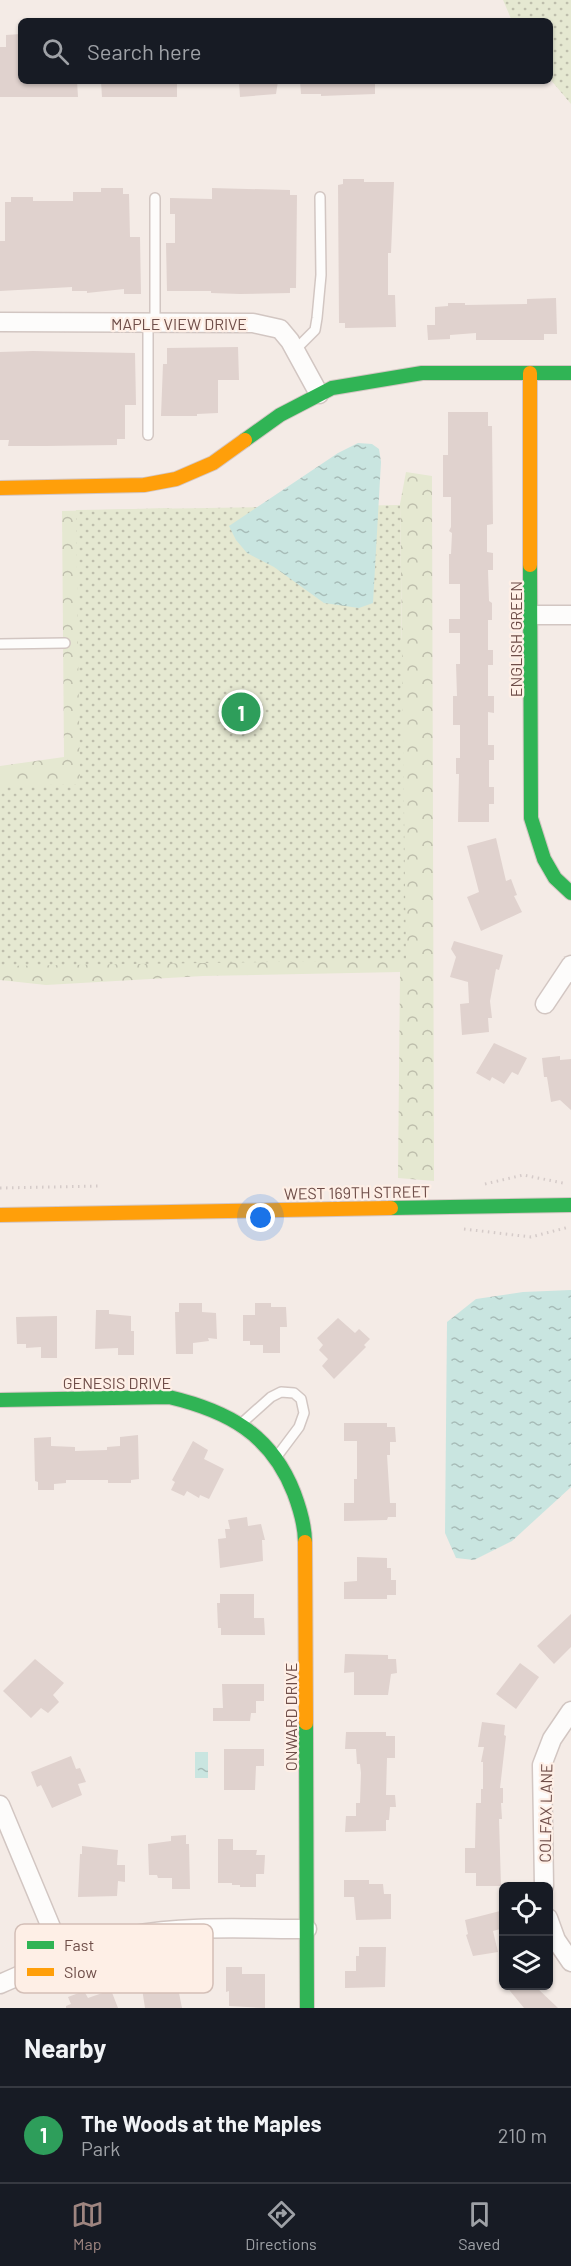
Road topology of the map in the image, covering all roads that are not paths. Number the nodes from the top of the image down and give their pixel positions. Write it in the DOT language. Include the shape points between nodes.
graph roads {
  1 [pos="320,197"];
  2 [pos="155,198"];
  3 [pos="0,322"];
  4 [pos="152,323"];
  5 [pos="295,350"];
  6 [pos="530,373"];
  7 [pos="571,373"];
  8 [pos="320,394"];
  9 [pos="148,435"];
  10 [pos="0,488"];
  11 [pos="531,615"];
  12 [pos="571,615"];
  13 [pos="65,643"];
  14 [pos="0,644"];
  15 [pos="571,893"];
  16 [pos="571,965"];
  17 [pos="545,1004"];
  18 [pos="571,1205"];
  19 [pos="0,1215"];
  20 [pos="0,1400"];
  21 [pos="242,1423"];
  22 [pos="260,1437"];
  23 [pos="276,1457"];
  24 [pos="571,1710"];
  25 [pos="0,1805"];
  26 [pos="544,1882"];
  27 [pos="50,1924"];
  28 [pos="213,1929"];
  29 [pos="307,1929"];
  30 [pos="553,1931"];
  31 [pos="571,1962"];
  32 [pos="15,1977"];
  33 [pos="0,1983"];
  34 [pos="308,2008"];
  1 -- 5 [label="lane" via="317,318 315,330"];
  2 -- 4 [label="lane"];
  3 -- 4 [label="street, MAPLE VIEW DRIVE"];
  4 -- 5 [label="street, MAPLE VIEW DRIVE" via="253,323 280,329"];
  4 -- 9 [label="lane"];
  5 -- 8 [label="street, MAPLE VIEW DRIVE"];
  6 -- 7 [label="street"];
  6 -- 8 [label="street" via="422,373 332,388"];
  6 -- 11 [label="street, ENGLISH GREEN"];
  8 -- 10 [label="street" via="280,415 213,463 176,479 144,485"];
  11 -- 12 [label="street"];
  11 -- 15 [label="street, ENGLISH GREEN" via="531,818 547,866"];
  13 -- 14 [label="lane"];
  16 -- 17 [label="street"];
  18 -- 19 [label="street, WEST 169TH STREET"];
  20 -- 21 [label="street, GENESIS DRIVE" via="169,1396 218,1410"];
  21 -- 22 [label="street, GENESIS DRIVE"];
  21 -- 23 [label="lane" via="281,1392 294,1393 301,1399 304,1413 299,1427"];
  22 -- 23 [label="street, ONWARD DRIVE"];
  23 -- 29 [label="street, ONWARD DRIVE" via="295,1491 306,1531"];
  24 -- 26 [label="street, COLFAX LANE" via="552,1739 542,1765"];
  25 -- 27 [label="street"];
  28 -- 29 [label="street"];
  29 -- 34 [label="street, ONWARD DRIVE"];
  30 -- 31 [label="street"];
  32 -- 33 [label="street"];
}
